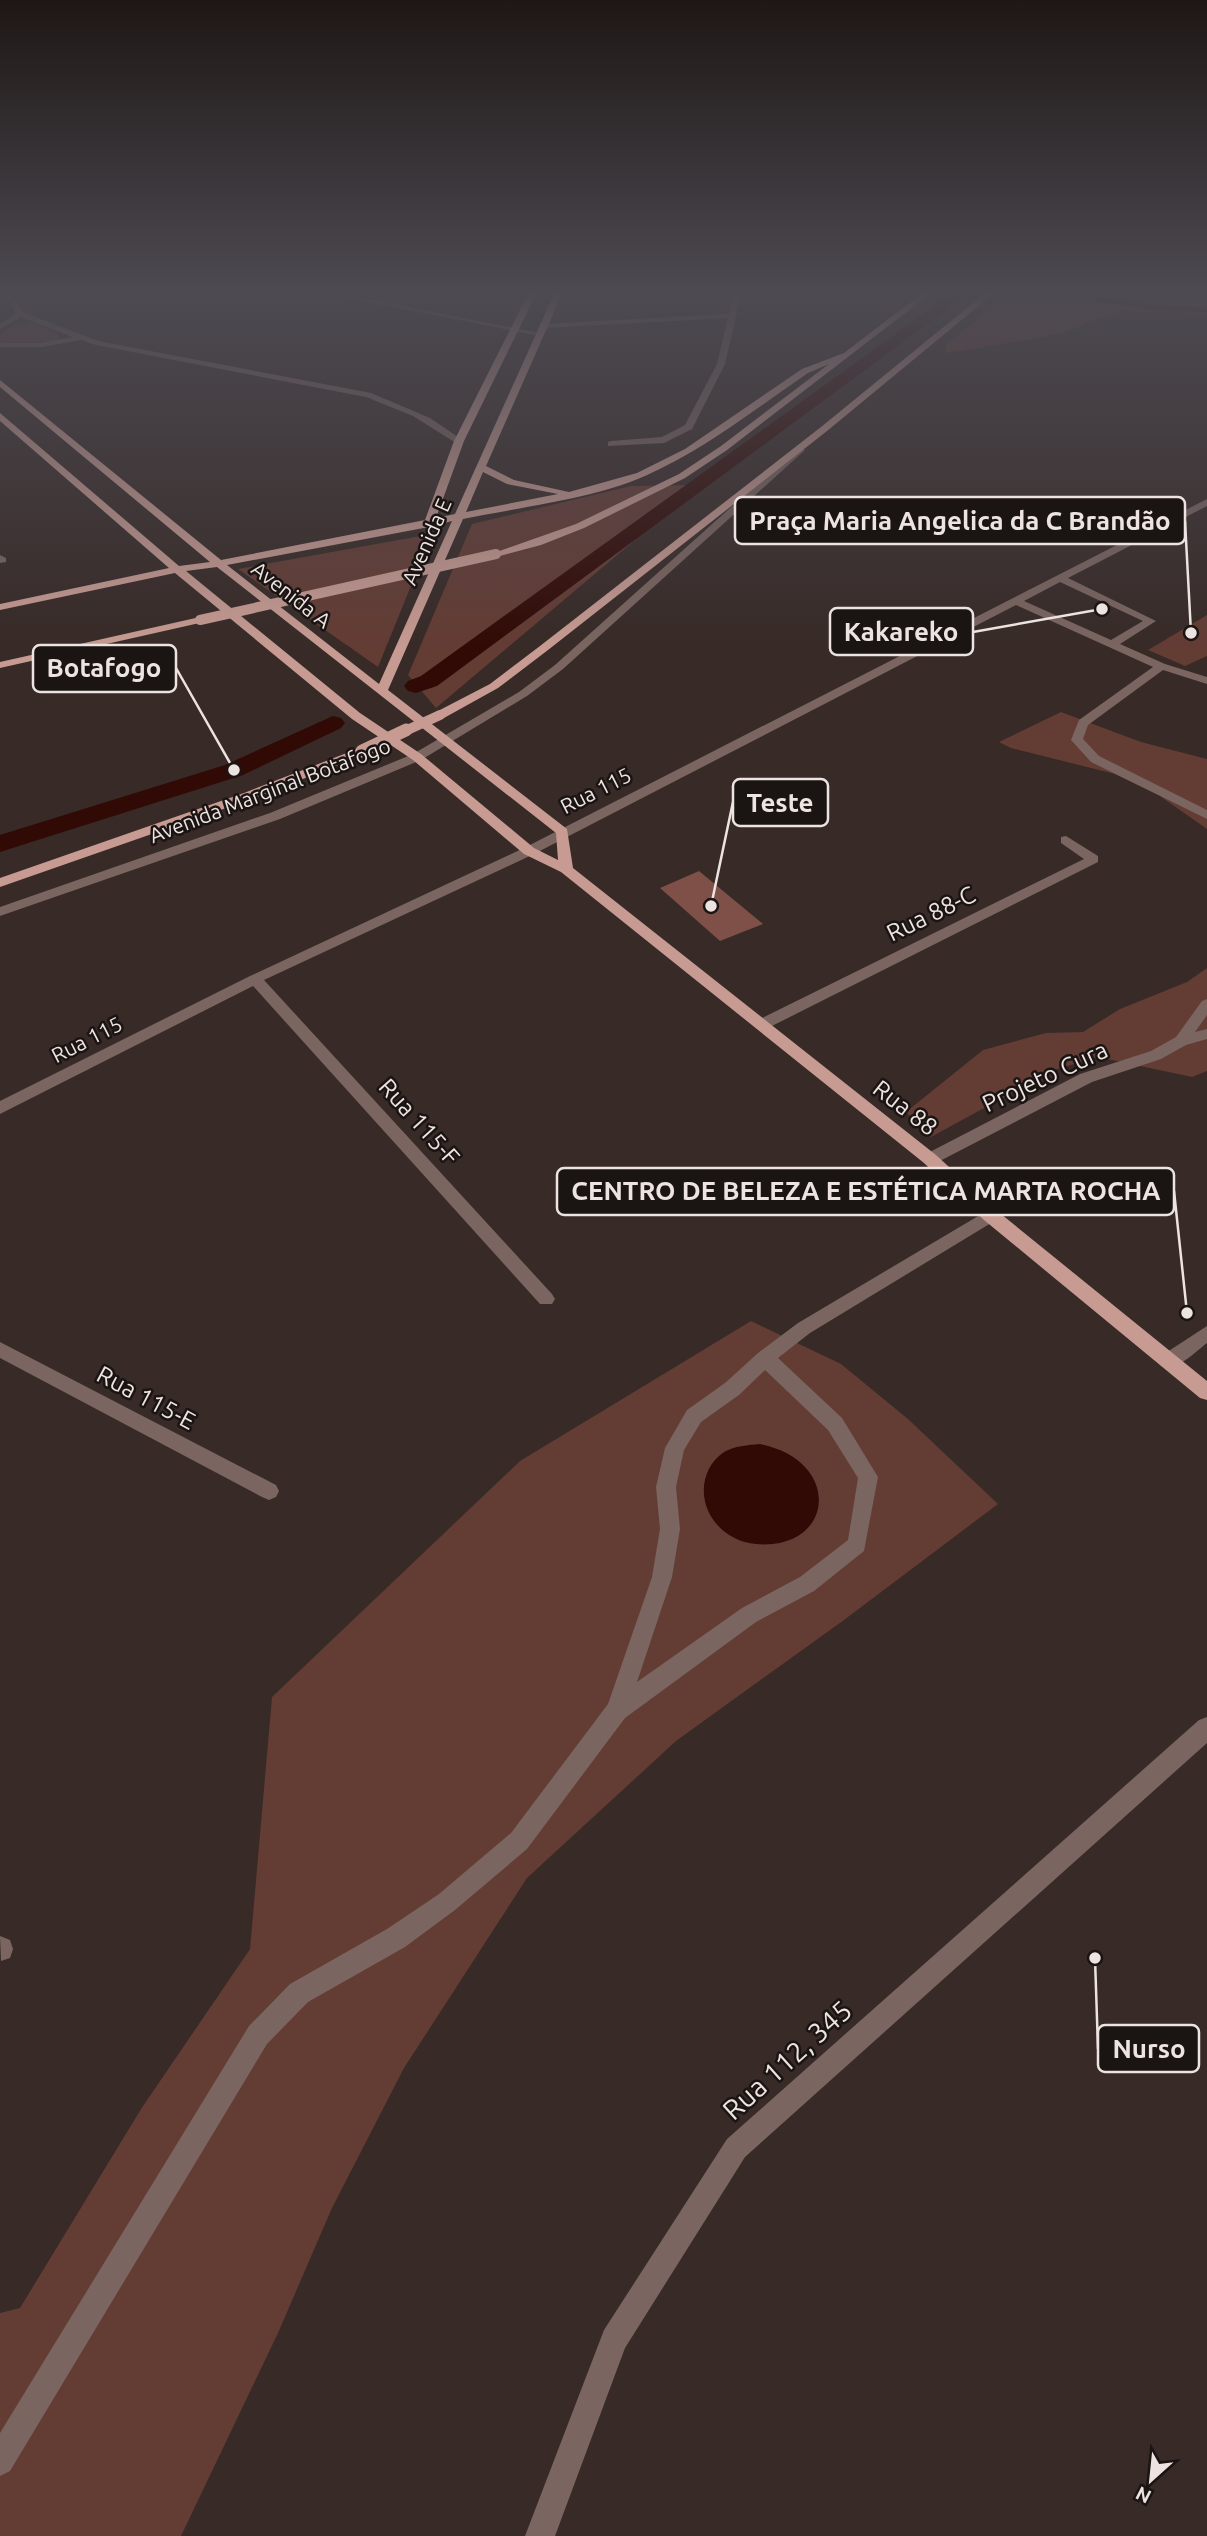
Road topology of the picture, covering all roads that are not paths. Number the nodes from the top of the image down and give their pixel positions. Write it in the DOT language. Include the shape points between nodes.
graph roads {
  1 [pos="36,412"];
  2 [pos="414,412"];
  3 [pos="474,412"];
  4 [pos="506,412"];
  5 [pos="696,412"];
  6 [pos="745,412"];
  7 [pos="770,412"];
  8 [pos="844,412"];
  9 [pos="0,416"];
  10 [pos="824,429"];
  11 [pos="459,441"];
  12 [pos="611,443"];
  13 [pos="482,467"];
  14 [pos="578,493"];
  15 [pos="1207,502"];
  16 [pos="460,517"];
  17 [pos="429,524"];
  18 [pos="219,564"];
  19 [pos="177,569"];
  20 [pos="1061,578"];
  21 [pos="1016,601"];
  22 [pos="0,607"];
  23 [pos="1112,644"];
  24 [pos="0,666"];
  25 [pos="1161,666"];
  26 [pos="1207,681"];
  27 [pos="382,690"];
  28 [pos="444,741"];
  29 [pos="417,757"];
  30 [pos="1207,815"];
  31 [pos="562,832"];
  32 [pos="1066,840"];
  33 [pos="529,851"];
  34 [pos="566,869"];
  35 [pos="0,883"];
  36 [pos="0,912"];
  37 [pos="256,979"];
  38 [pos="1207,1004"];
  39 [pos="761,1025"];
  40 [pos="1207,1034"];
  41 [pos="1181,1041"];
  42 [pos="0,1108"];
  43 [pos="930,1158"];
  44 [pos="989,1214"];
  45 [pos="546,1299"];
  46 [pos="1207,1333"];
  47 [pos="0,1349"];
  48 [pos="765,1358"];
  49 [pos="1168,1361"];
  50 [pos="1207,1392"];
  51 [pos="269,1491"];
  52 [pos="617,1710"];
  53 [pos="1207,1728"];
  54 [pos="0,2461"];
  55 [pos="540,2536"];
  1 -- 18 [label="main road, Avenida A"];
  2 -- 11 [label="street"];
  3 -- 11 [label="main road, Avenida E"];
  4 -- 13 [label="main road, Avenida E"];
  5 -- 12 [label="street" via="689,427 664,440"];
  6 -- 14 [label="main road" via="688,451 640,475"];
  7 -- 24 [label="main road, bridge" via="682,476 537,543"];
  8 -- 10 [label="main road, Avenida Marginal Botafogo"];
  9 -- 19 [label="main road"];
  10 -- 28 [label="street, Avenida Marginal Botafogo" via="559,667"];
  10 -- 35 [label="main road, Avenida Marginal Botafogo, bridge" via="494,686 362,751"];
  11 -- 17 [label="main road, Avenida E"];
  13 -- 14 [label="main road" via="515,483"];
  13 -- 16 [label="main road, Avenida E"];
  14 -- 16 [label="main road"];
  15 -- 20 [label="street, Rua 115"];
  16 -- 17 [label="main road"];
  16 -- 27 [label="main road, Avenida E"];
  17 -- 18 [label="main road"];
  18 -- 19 [label="main road"];
  18 -- 27 [label="main road, Avenida A"];
  19 -- 22 [label="main road"];
  19 -- 29 [label="main road" via="356,716"];
  20 -- 21 [label="street, Rua 115"];
  20 -- 23 [label="street" via="1151,621"];
  21 -- 23 [label="street"];
  21 -- 31 [label="street, Rua 115"];
  23 -- 25 [label="street"];
  25 -- 26 [label="street"];
  25 -- 30 [label="street" via="1083,723 1077,740 1095,759"];
  27 -- 28 [label="main road, Avenida A"];
  28 -- 29 [label="street, Avenida Marginal Botafogo"];
  28 -- 31 [label="main road, Avenida A"];
  29 -- 33 [label="main road"];
  29 -- 36 [label="street, Avenida Marginal Botafogo" via="275,816"];
  31 -- 33 [label="street, Rua 115"];
  31 -- 34 [label="main road"];
  32 -- 39 [label="street, Rua 88-C" via="1093,859"];
  33 -- 34 [label="main road, Rua 88"];
  33 -- 37 [label="street, Rua 115"];
  34 -- 39 [label="main road, Rua 88"];
  37 -- 42 [label="street, Rua 115"];
  37 -- 45 [label="street, Rua 115-F"];
  38 -- 41 [label="street, Projeto Cura"];
  39 -- 43 [label="main road, Rua 88"];
  40 -- 41 [label="street, Projeto Cura"];
  41 -- 43 [label="street, Projeto Cura" via="1156,1055 1086,1077"];
  43 -- 44 [label="main road, Rua 88"];
  44 -- 48 [label="street" via="804,1328"];
  44 -- 49 [label="main road, Rua 88"];
  46 -- 49 [label="street"];
  47 -- 51 [label="street, Rua 115-E"];
  48 -- 52 [label="street" via="694,1416 675,1448 666,1487 670,1529 662,1577"];
  48 -- 52 [label="street" via="835,1424 868,1477 857,1545 807,1584 749,1615"];
  49 -- 50 [label="main road, Rua 88"];
  52 -- 54 [label="street" via="519,1841 396,1938 299,1993 258,2035"];
  53 -- 55 [label="street, Rua 112, 345" via="736,2148 614,2340"];
}
